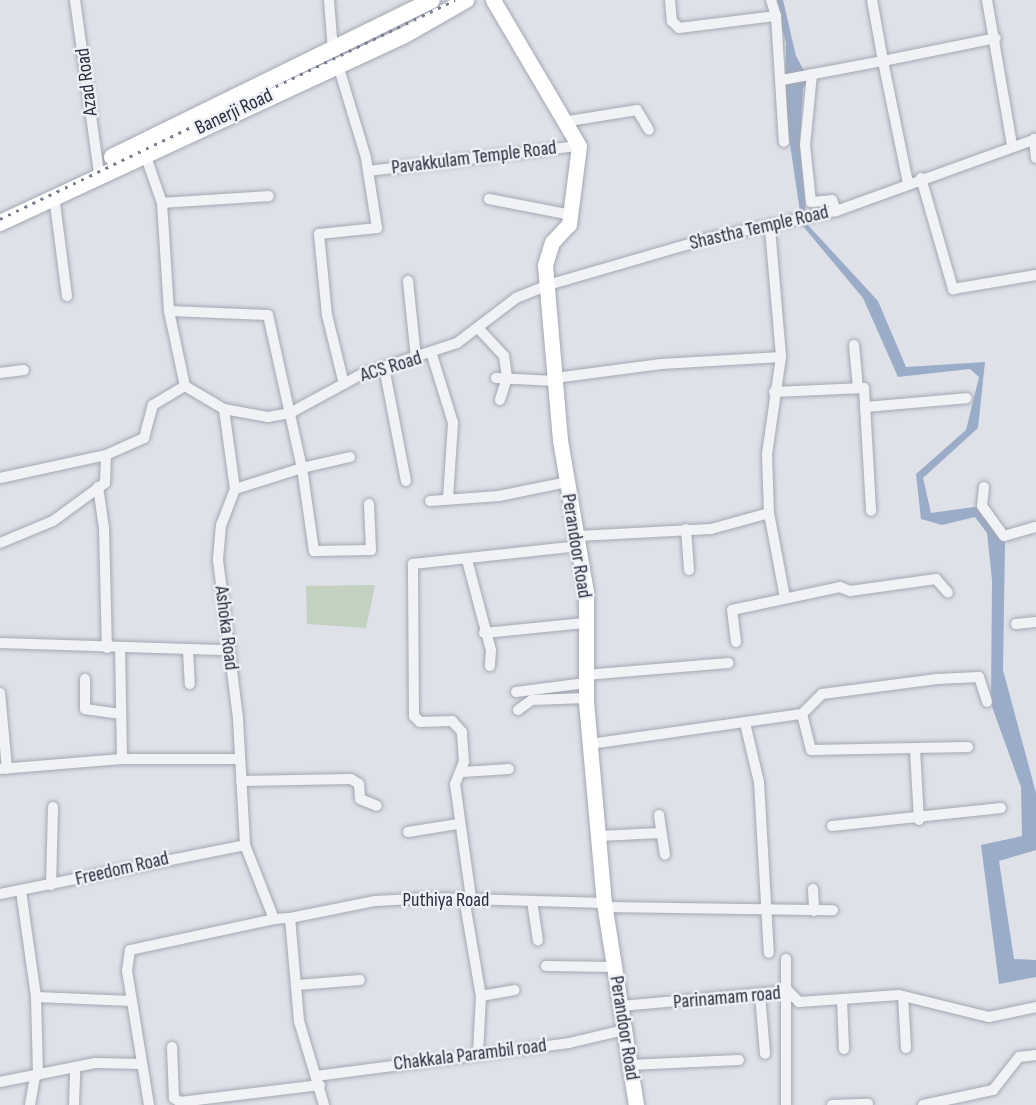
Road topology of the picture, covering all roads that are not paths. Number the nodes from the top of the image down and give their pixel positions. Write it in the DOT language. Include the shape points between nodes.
graph roads {
  1 [pos="75,0"];
  2 [pos="329,0"];
  3 [pos="466,0"];
  4 [pos="493,0"];
  5 [pos="670,0"];
  6 [pos="771,0"];
  7 [pos="872,0"];
  8 [pos="987,0"];
  9 [pos="434,5"];
  10 [pos="502,7"];
  11 [pos="776,16"];
  12 [pos="996,38"];
  13 [pos="331,60"];
  14 [pos="883,61"];
  15 [pos="810,75"];
  16 [pos="784,79"];
  17 [pos="569,121"];
  18 [pos="649,130"];
  19 [pos="1035,139"];
  20 [pos="784,142"];
  21 [pos="1012,144"];
  22 [pos="579,146"];
  23 [pos="145,154"];
  24 [pos="1036,158"];
  25 [pos="98,168"];
  26 [pos="368,171"];
  27 [pos="921,178"];
  28 [pos="908,183"];
  29 [pos="54,196"];
  30 [pos="269,196"];
  31 [pos="489,200"];
  32 [pos="162,203"];
  33 [pos="0,211"];
  34 [pos="836,211"];
  35 [pos="571,215"];
  36 [pos="0,223"];
  37 [pos="770,228"];
  38 [pos="1036,275"];
  39 [pos="408,281"];
  40 [pos="548,285"];
  41 [pos="67,296"];
  42 [pos="169,311"];
  43 [pos="479,329"];
  44 [pos="854,345"];
  45 [pos="432,355"];
  46 [pos="781,357"];
  47 [pos="416,359"];
  48 [pos="384,367"];
  49 [pos="24,370"];
  50 [pos="0,374"];
  51 [pos="502,378"];
  52 [pos="555,379"];
  53 [pos="344,384"];
  54 [pos="185,386"];
  55 [pos="858,388"];
  56 [pos="774,392"];
  57 [pos="967,398"];
  58 [pos="500,400"];
  59 [pos="865,408"];
  60 [pos="224,409"];
  61 [pos="290,413"];
  62 [pos="106,455"];
  63 [pos="350,457"];
  64 [pos="302,468"];
  65 [pos="0,477"];
  66 [pos="406,481"];
  67 [pos="567,482"];
  68 [pos="984,487"];
  69 [pos="98,488"];
  70 [pos="235,489"];
  71 [pos="448,498"];
  72 [pos="430,501"];
  73 [pos="369,504"];
  74 [pos="871,511"];
  75 [pos="769,513"];
  76 [pos="1036,527"];
  77 [pos="686,529"];
  78 [pos="578,541"];
  79 [pos="0,543"];
  80 [pos="467,560"];
  81 [pos="689,570"];
  82 [pos="948,593"];
  83 [pos="785,598"];
  84 [pos="1036,622"];
  85 [pos="585,623"];
  86 [pos="1016,624"];
  87 [pos="484,633"];
  88 [pos="736,642"];
  89 [pos="0,643"];
  90 [pos="107,648"];
  91 [pos="120,649"];
  92 [pos="188,650"];
  93 [pos="229,650"];
  94 [pos="728,663"];
  95 [pos="490,666"];
  96 [pos="85,679"];
  97 [pos="190,684"];
  98 [pos="585,685"];
  99 [pos="516,692"];
  100 [pos="0,693"];
  101 [pos="987,702"];
  102 [pos="518,710"];
  103 [pos="121,714"];
  104 [pos="802,714"];
  105 [pos="745,723"];
  106 [pos="590,744"];
  107 [pos="968,747"];
  108 [pos="915,748"];
  109 [pos="122,759"];
  110 [pos="238,759"];
  111 [pos="3,769"];
  112 [pos="509,769"];
  113 [pos="462,772"];
  114 [pos="241,782"];
  115 [pos="377,806"];
  116 [pos="53,807"];
  117 [pos="1001,808"];
  118 [pos="659,815"];
  119 [pos="920,820"];
  120 [pos="458,824"];
  121 [pos="832,826"];
  122 [pos="408,832"];
  123 [pos="660,833"];
  124 [pos="599,836"];
  125 [pos="245,845"];
  126 [pos="665,855"];
  127 [pos="51,885"];
  128 [pos="813,889"];
  129 [pos="21,891"];
  130 [pos="0,894"];
  131 [pos="468,898"];
  132 [pos="532,901"];
  133 [pos="604,905"];
  134 [pos="768,909"];
  135 [pos="833,910"];
  136 [pos="814,911"];
  137 [pos="290,918"];
  138 [pos="274,919"];
  139 [pos="538,941"];
  140 [pos="769,953"];
  141 [pos="786,959"];
  142 [pos="546,966"];
  143 [pos="615,967"];
  144 [pos="360,980"];
  145 [pos="298,986"];
  146 [pos="514,990"];
  147 [pos="788,991"];
  148 [pos="759,994"];
  149 [pos="482,996"];
  150 [pos="901,996"];
  151 [pos="36,998"];
  152 [pos="842,999"];
  153 [pos="132,1001"];
  154 [pos="621,1006"];
  155 [pos="1036,1007"];
  156 [pos="624,1030"];
  157 [pos="172,1047"];
  158 [pos="906,1048"];
  159 [pos="844,1049"];
  160 [pos="478,1054"];
  161 [pos="765,1054"];
  162 [pos="1036,1055"];
  163 [pos="739,1060"];
  164 [pos="142,1064"];
  165 [pos="629,1065"];
  166 [pos="75,1068"];
  167 [pos="36,1076"];
  168 [pos="318,1080"];
  169 [pos="0,1082"];
  170 [pos="868,1104"];
  171 [pos="30,1105"];
  172 [pos="74,1105"];
  173 [pos="148,1105"];
  174 [pos="324,1105"];
  175 [pos="636,1105"];
  176 [pos="786,1105"];
  177 [pos="832,1105"];
  178 [pos="923,1105"];
  1 -- 25 [label="street, Azad Road"];
  2 -- 13 [label="street"];
  3 -- 9 [label="main road, Banerji Road"];
  4 -- 10 [label="main road, Perandoor Road"];
  5 -- 11 [label="street" via="672,21 679,28"];
  6 -- 11 [label="street"];
  7 -- 14 [label="street"];
  8 -- 12 [label="street"];
  9 -- 13 [label="main road, Banerji Road"];
  10 -- 17 [label="main road, Perandoor Road"];
  11 -- 16 [label="street"];
  12 -- 14 [label="street"];
  12 -- 21 [label="street"];
  13 -- 23 [label="main road, Banerji Road"];
  13 -- 25 [label="main road, Banerji Road"];
  13 -- 26 [label="street"];
  14 -- 15 [label="street"];
  14 -- 28 [label="street"];
  15 -- 16 [label="street"];
  15 -- 34 [label="street" via="805,145 811,202 832,200"];
  16 -- 20 [label="street"];
  17 -- 18 [label="street" via="637,111"];
  17 -- 22 [label="main road, Perandoor Road"];
  19 -- 21 [label="street, Shastha Temple Road"];
  19 -- 24 [label="street"];
  21 -- 27 [label="street, Shastha Temple Road"];
  22 -- 26 [label="street, Pavakkulam Temple Road"];
  22 -- 35 [label="main road, Perandoor Road"];
  23 -- 25 [label="main road, Banerji Road"];
  23 -- 32 [label="street"];
  25 -- 29 [label="main road, Banerji Road"];
  25 -- 33 [label="main road, Banerji Road"];
  26 -- 53 [label="street" via="377,228 320,234 327,315"];
  27 -- 28 [label="street, Shastha Temple Road"];
  27 -- 38 [label="street" via="953,289"];
  28 -- 34 [label="street, Shastha Temple Road"];
  29 -- 36 [label="main road, Banerji Road"];
  29 -- 41 [label="street"];
  30 -- 32 [label="street"];
  31 -- 35 [label="street"];
  32 -- 42 [label="street"];
  34 -- 37 [label="street, Shastha Temple Road"];
  35 -- 40 [label="main road, Perandoor Road" via="548,251"];
  37 -- 40 [label="street, Shastha Temple Road" via="710,238"];
  37 -- 46 [label="street"];
  39 -- 47 [label="street"];
  40 -- 43 [label="street, ACS Road" via="516,298"];
  40 -- 52 [label="main road, Perandoor Road"];
  42 -- 54 [label="street"];
  42 -- 61 [label="street" via="268,315"];
  43 -- 45 [label="street, ACS Road"];
  43 -- 51 [label="street" via="504,356"];
  44 -- 55 [label="street"];
  45 -- 47 [label="street, ACS Road"];
  45 -- 71 [label="street" via="453,423"];
  46 -- 52 [label="street" via="661,364"];
  46 -- 56 [label="street"];
  47 -- 48 [label="street, ACS Road"];
  48 -- 53 [label="street, ACS Road"];
  48 -- 66 [label="street"];
  49 -- 50 [label="street"];
  51 -- 52 [label="street"];
  51 -- 58 [label="street"];
  52 -- 67 [label="main road, Perandoor Road"];
  53 -- 61 [label="street, ACS Road"];
  54 -- 60 [label="street"];
  54 -- 62 [label="street" via="153,405 144,438"];
  55 -- 56 [label="street"];
  55 -- 59 [label="street" via="864,388"];
  56 -- 75 [label="street" via="767,454"];
  57 -- 59 [label="street"];
  59 -- 74 [label="street"];
  60 -- 61 [label="street, ACS Road" via="268,417"];
  60 -- 70 [label="street, Ashoka Road"];
  61 -- 64 [label="street"];
  62 -- 65 [label="street"];
  62 -- 69 [label="street" via="105,483"];
  63 -- 64 [label="street"];
  64 -- 70 [label="street"];
  64 -- 73 [label="street" via="314,551 371,550"];
  67 -- 71 [label="street" via="499,496"];
  67 -- 78 [label="main road, Perandoor Road"];
  68 -- 76 [label="street" via="982,506 1004,536"];
  69 -- 79 [label="street" via="53,521"];
  69 -- 90 [label="street" via="104,528"];
  70 -- 93 [label="street, Ashoka Road" via="221,525 218,560"];
  71 -- 72 [label="street"];
  75 -- 77 [label="street" via="711,529"];
  75 -- 83 [label="street"];
  77 -- 78 [label="street"];
  77 -- 81 [label="street"];
  78 -- 80 [label="street"];
  78 -- 85 [label="main road, Perandoor Road"];
  80 -- 87 [label="street"];
  80 -- 113 [label="street" via="413,564 410,659 414,716 420,722 452,721 460,727"];
  82 -- 83 [label="street" via="936,579 850,591 840,587"];
  83 -- 88 [label="street" via="732,610"];
  84 -- 86 [label="street"];
  85 -- 87 [label="street"];
  85 -- 98 [label="main road, Perandoor Road"];
  87 -- 95 [label="street"];
  89 -- 90 [label="street"];
  90 -- 91 [label="street"];
  91 -- 92 [label="street"];
  91 -- 103 [label="street"];
  92 -- 93 [label="street"];
  92 -- 97 [label="street"];
  93 -- 110 [label="street, Ashoka Road"];
  94 -- 98 [label="street"];
  96 -- 103 [label="street" via="85,709"];
  98 -- 99 [label="street"];
  98 -- 102 [label="street" via="532,700"];
  98 -- 106 [label="main road, Perandoor Road"];
  100 -- 111 [label="street"];
  101 -- 104 [label="street" via="984,680 972,676 822,694"];
  103 -- 109 [label="street"];
  104 -- 105 [label="street"];
  104 -- 108 [label="street" via="811,750"];
  105 -- 106 [label="street"];
  105 -- 134 [label="street" via="759,782"];
  106 -- 124 [label="main road, Perandoor Road"];
  107 -- 108 [label="street"];
  108 -- 119 [label="street"];
  109 -- 110 [label="street"];
  109 -- 111 [label="street"];
  110 -- 114 [label="street, Ashoka Road"];
  112 -- 113 [label="street"];
  113 -- 120 [label="street" via="455,784"];
  114 -- 115 [label="street" via="351,779 359,784 360,799"];
  114 -- 125 [label="street, Ashoka Road"];
  116 -- 127 [label="street"];
  117 -- 119 [label="street"];
  118 -- 123 [label="street"];
  119 -- 121 [label="street"];
  120 -- 122 [label="street"];
  120 -- 131 [label="street"];
  123 -- 124 [label="street"];
  123 -- 126 [label="street"];
  124 -- 133 [label="main road, Perandoor Road"];
  125 -- 127 [label="street, Freedom Road"];
  125 -- 138 [label="street, Ashoka Road"];
  127 -- 129 [label="street, Freedom Road"];
  128 -- 136 [label="street"];
  129 -- 130 [label="street, Freedom Road"];
  129 -- 151 [label="street"];
  131 -- 132 [label="street, Puthiya Road"];
  131 -- 137 [label="street, Puthiya Road" via="375,901"];
  131 -- 149 [label="street"];
  132 -- 133 [label="street, Puthiya Road"];
  132 -- 139 [label="street"];
  133 -- 134 [label="street, Puthiya Road"];
  133 -- 143 [label="main road, Perandoor Road"];
  134 -- 136 [label="street, Puthiya Road"];
  134 -- 140 [label="street"];
  135 -- 136 [label="street, Puthiya Road"];
  137 -- 138 [label="street"];
  137 -- 145 [label="street"];
  138 -- 153 [label="street" via="130,950"];
  141 -- 147 [label="street"];
  142 -- 143 [label="street"];
  143 -- 154 [label="main road, Perandoor Road"];
  144 -- 145 [label="street"];
  145 -- 168 [label="street" via="299,1021"];
  146 -- 149 [label="street"];
  147 -- 148 [label="street, Parinamam road"];
  147 -- 152 [label="street, Parinamam road" via="799,1002"];
  147 -- 176 [label="street"];
  148 -- 154 [label="street, Parinamam road"];
  148 -- 161 [label="street"];
  149 -- 160 [label="street"];
  150 -- 152 [label="street, Parinamam road"];
  150 -- 155 [label="street, Parinamam road" via="989,1017"];
  150 -- 158 [label="street"];
  151 -- 153 [label="street"];
  151 -- 167 [label="street"];
  152 -- 159 [label="street"];
  153 -- 164 [label="street"];
  154 -- 156 [label="main road, Perandoor Road"];
  156 -- 160 [label="street, Chakkala Parambil road"];
  156 -- 165 [label="main road, Perandoor Road"];
  157 -- 168 [label="street, Chakkala Parambil road" via="174,1098 180,1102"];
  160 -- 168 [label="street, Chakkala Parambil road"];
  162 -- 178 [label="street" via="1019,1057 993,1090"];
  163 -- 165 [label="street"];
  164 -- 166 [label="street"];
  164 -- 173 [label="street"];
  165 -- 175 [label="main road, Perandoor Road"];
  166 -- 167 [label="street"];
  166 -- 172 [label="street"];
  167 -- 169 [label="street"];
  167 -- 171 [label="street"];
  168 -- 174 [label="street"];
  170 -- 177 [label="street"];
}
